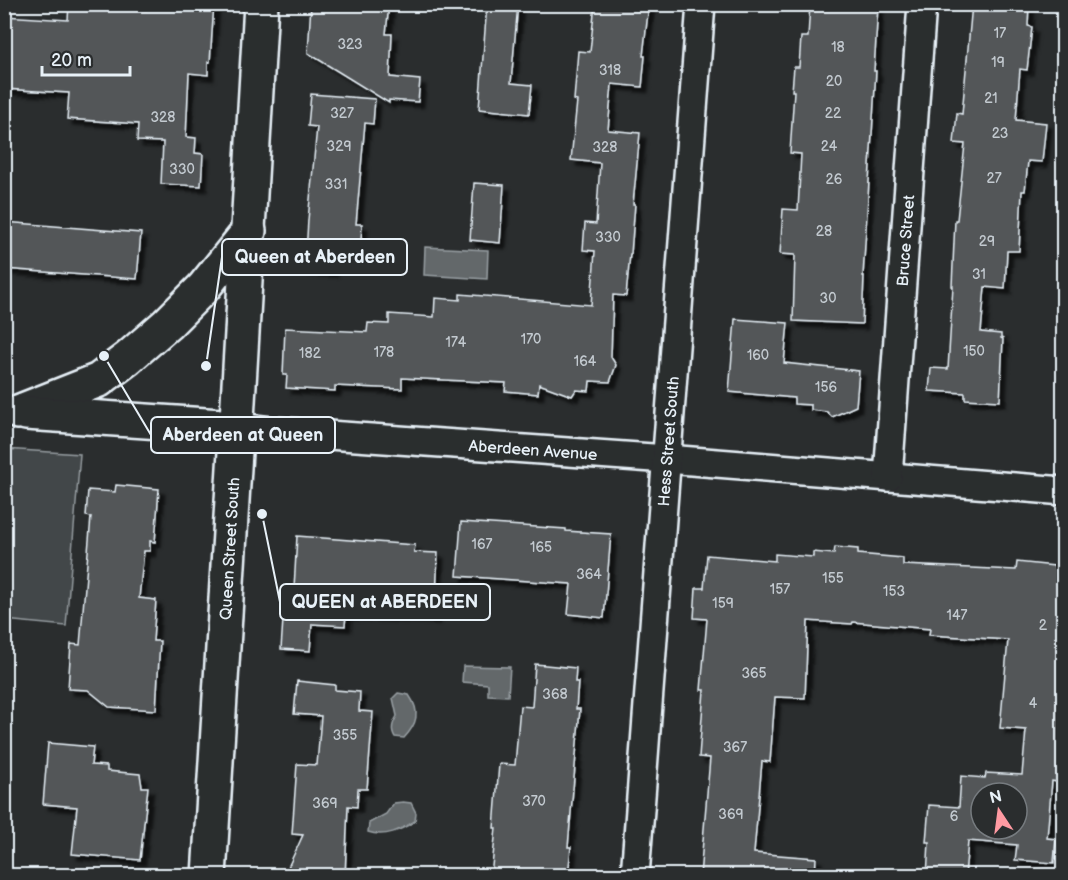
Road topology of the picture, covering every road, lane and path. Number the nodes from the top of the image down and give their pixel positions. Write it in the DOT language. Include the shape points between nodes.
graph roads {
  1 [pos="261,4"];
  2 [pos="701,4"];
  3 [pos="922,4"];
  4 [pos="249,231"];
  5 [pos="11,412"];
  6 [pos="236,427"];
  7 [pos="667,459"];
  8 [pos="888,477"];
  9 [pos="1064,491"];
  10 [pos="209,876"];
  11 [pos="635,876"];
  1 -- 4 [label="main road, Queen Street South"];
  2 -- 7 [label="street, Hess Street South"];
  3 -- 8 [label="street, Bruce Street"];
  4 -- 5 [label="main road" via="203,288 128,358 99,380"];
  4 -- 6 [label="main road, Queen Street South"];
  5 -- 6 [label="main road, Aberdeen Avenue"];
  6 -- 7 [label="street, Aberdeen Avenue"];
  6 -- 10 [label="main road, Queen Street South"];
  7 -- 8 [label="street, Aberdeen Avenue"];
  7 -- 11 [label="street, Hess Street South"];
  8 -- 9 [label="street, Aberdeen Avenue"];
}
